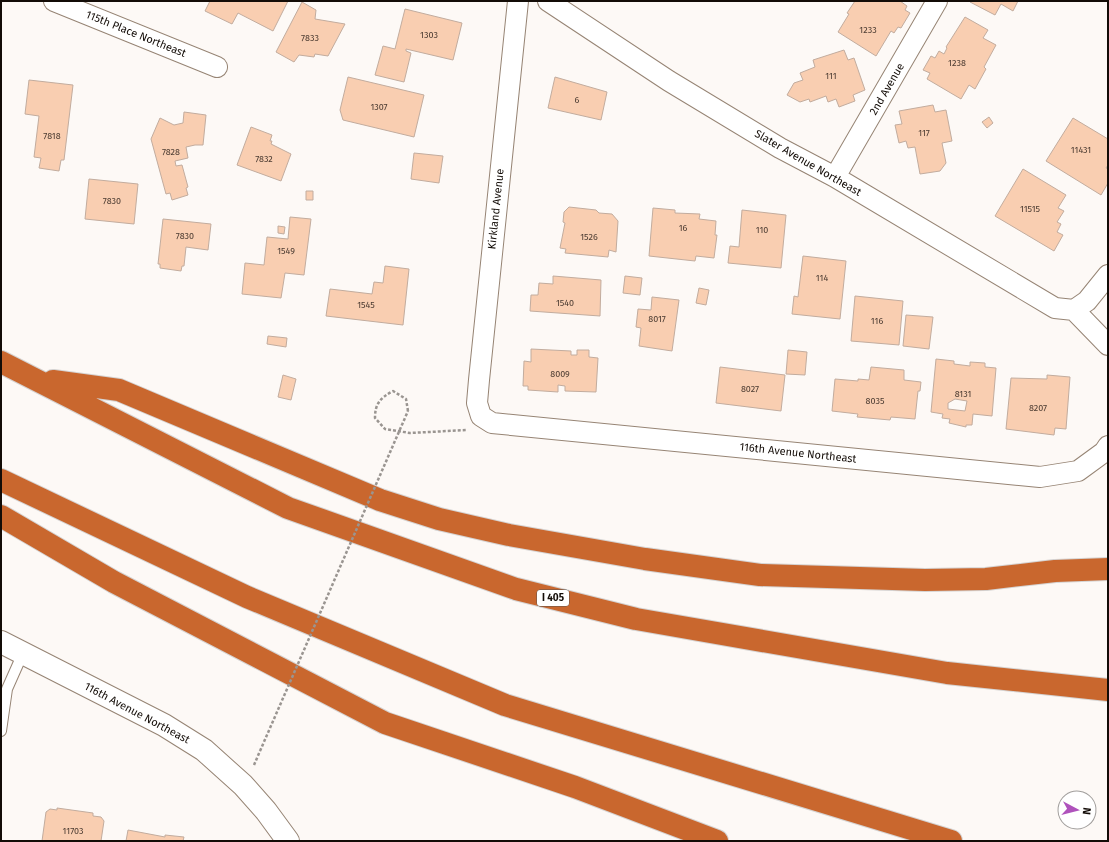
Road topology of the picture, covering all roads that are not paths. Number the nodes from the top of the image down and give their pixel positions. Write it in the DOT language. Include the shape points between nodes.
graph roads {
  1 [pos="54,1"];
  2 [pos="518,1"];
  3 [pos="548,1"];
  4 [pos="937,1"];
  5 [pos="217,67"];
  6 [pos="835,177"];
  7 [pos="1108,275"];
  8 [pos="1074,310"];
  9 [pos="1108,345"];
  10 [pos="1,362"];
  11 [pos="35,379"];
  12 [pos="481,416"];
  13 [pos="1108,446"];
  14 [pos="1,480"];
  15 [pos="1,516"];
  16 [pos="1108,569"];
  17 [pos="1,642"];
  18 [pos="23,653"];
  19 [pos="1108,690"];
  20 [pos="1,731"];
  21 [pos="288,841"];
  22 [pos="717,841"];
  23 [pos="951,841"];
  1 -- 5 [label="street, 115th Place Northeast"];
  2 -- 12 [label="street, Kirkland Avenue" via="478,380 477,403"];
  3 -- 6 [label="street, Slater Avenue Northeast" via="669,81 780,148"];
  4 -- 6 [label="street, 2nd Avenue"];
  6 -- 8 [label="street, Slater Avenue Northeast" via="1055,308"];
  7 -- 8 [label="street" via="1087,301"];
  8 -- 9 [label="street"];
  10 -- 11 [label="highway, I 405"];
  11 -- 16 [label="highway" via="119,390 380,500 439,519 510,535 645,559 760,575 910,580 986,579 1055,571"];
  11 -- 19 [label="highway, I 405" via="288,508 516,589 636,619 939,672"];
  12 -- 13 [label="street, 116th Avenue Northeast" via="492,423 1040,477 1078,471 1104,452"];
  14 -- 23 [label="highway" via="247,598 505,705"];
  15 -- 22 [label="highway" via="114,582 385,723 575,787"];
  17 -- 18 [label="street, 116th Avenue Northeast"];
  18 -- 20 [label="lane" via="7,689"];
  18 -- 21 [label="street, 116th Avenue Northeast" via="164,725 204,750 257,800"];
}
